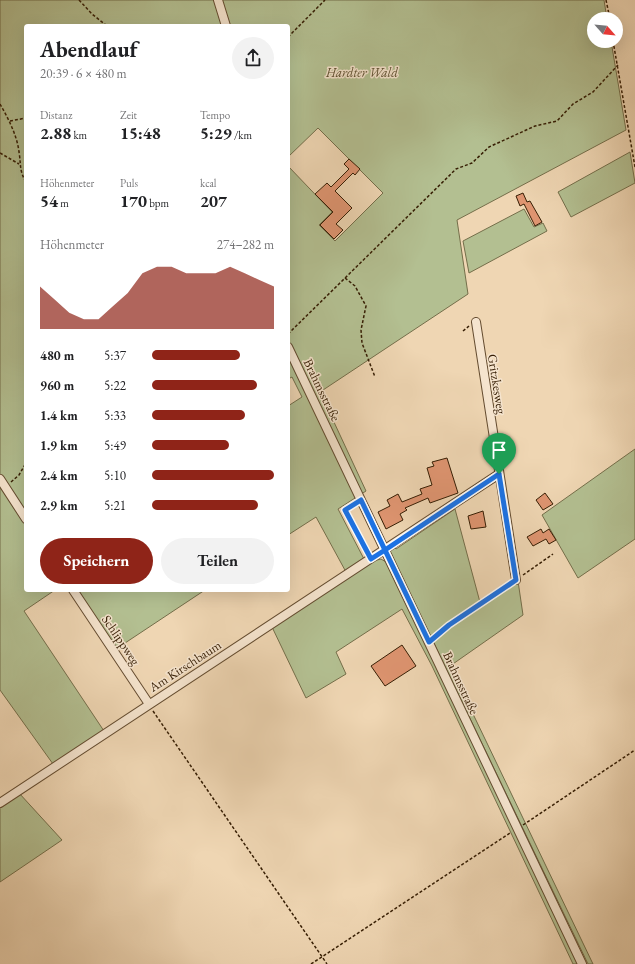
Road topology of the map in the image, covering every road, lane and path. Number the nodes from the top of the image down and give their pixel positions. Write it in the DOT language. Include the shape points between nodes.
graph roads {
  1 [pos="79,0"];
  2 [pos="218,0"];
  3 [pos="325,0"];
  4 [pos="606,0"];
  5 [pos="609,12"];
  6 [pos="104,24"];
  7 [pos="225,24"];
  8 [pos="290,35"];
  9 [pos="614,48"];
  10 [pos="618,65"];
  11 [pos="0,104"];
  12 [pos="24,118"];
  13 [pos="10,121"];
  14 [pos="0,153"];
  15 [pos="19,164"];
  16 [pos="635,167"];
  17 [pos="24,179"];
  18 [pos="344,278"];
  19 [pos="476,322"];
  20 [pos="290,332"];
  21 [pos="290,351"];
  22 [pos="375,377"];
  23 [pos="24,466"];
  24 [pos="499,474"];
  25 [pos="0,479"];
  26 [pos="5,486"];
  27 [pos="361,500"];
  28 [pos="24,516"];
  29 [pos="385,550"];
  30 [pos="553,554"];
  31 [pos="371,559"];
  32 [pos="516,580"];
  33 [pos="74,592"];
  34 [pos="429,642"];
  35 [pos="149,704"];
  36 [pos="635,750"];
  37 [pos="0,803"];
  38 [pos="518,828"];
  39 [pos="322,957"];
  40 [pos="310,964"];
  41 [pos="327,964"];
  42 [pos="582,964"];
  1 -- 6 [label="path"];
  2 -- 7 [label="street"];
  3 -- 8 [label="path"];
  4 -- 5 [label="path"];
  9 -- 10 [label="path"];
  10 -- 16 [label="path"];
  10 -- 18 [label="path" via="593,92 573,104 557,121 535,126 489,147 472,164 456,169"];
  11 -- 13 [label="path"];
  12 -- 13 [label="path"];
  13 -- 15 [label="path" via="19,152"];
  14 -- 15 [label="path"];
  15 -- 17 [label="path"];
  18 -- 20 [label="path"];
  18 -- 22 [label="path" via="355,286 366,306 361,330 362,343"];
  19 -- 24 [label="street, Gritzkesweg"];
  21 -- 27 [label="street, Brahmsstraße"];
  23 -- 26 [label="path" via="19,475"];
  24 -- 29 [label="street"];
  24 -- 32 [label="street, Gritzkesweg"];
  25 -- 26 [label="street"];
  26 -- 28 [label="street"];
  27 -- 29 [label="street, Brahmsstraße"];
  27 -- 31 [label="lane" via="345,510"];
  29 -- 31 [label="street, Am Kirschbaum"];
  29 -- 34 [label="street, Brahmsstraße"];
  30 -- 32 [label="path"];
  31 -- 35 [label="street, Am Kirschbaum"];
  32 -- 34 [label="path" via="449,625"];
  33 -- 35 [label="street, Schlippweg"];
  34 -- 38 [label="street, Brahmsstraße"];
  35 -- 37 [label="street, Am Kirschbaum"];
  35 -- 39 [label="path"];
  36 -- 38 [label="path"];
  38 -- 39 [label="path"];
  38 -- 42 [label="street, Brahmsstraße"];
  39 -- 40 [label="path"];
  39 -- 41 [label="path"];
}
